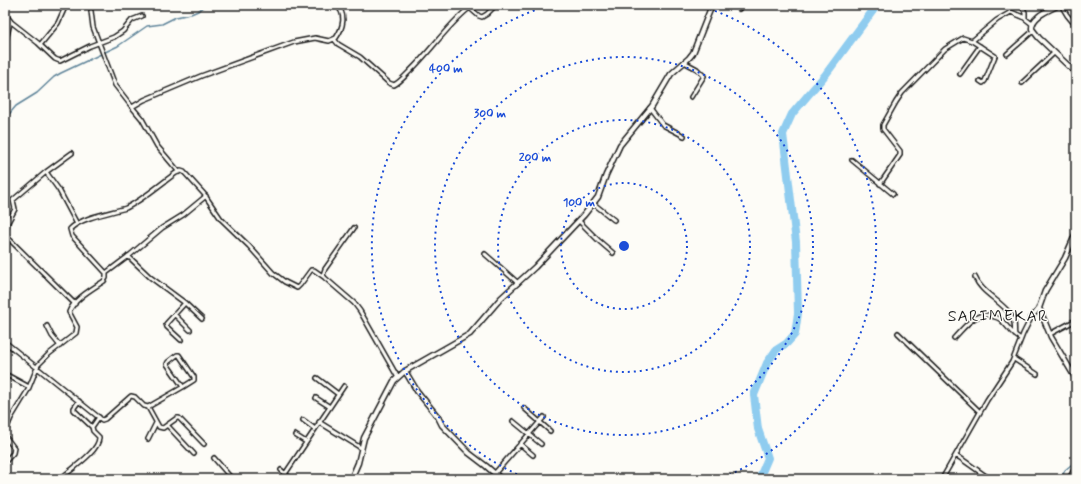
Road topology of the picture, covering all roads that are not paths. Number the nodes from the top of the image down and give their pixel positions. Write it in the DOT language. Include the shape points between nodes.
graph roads {
  1 [pos="66,5"];
  2 [pos="336,5"];
  3 [pos="496,5"];
  4 [pos="712,5"];
  5 [pos="736,5"];
  6 [pos="1021,5"];
  7 [pos="1060,5"];
  8 [pos="1053,6"];
  9 [pos="739,9"];
  10 [pos="91,10"];
  11 [pos="5,15"];
  12 [pos="142,16"];
  13 [pos="1025,18"];
  14 [pos="10,21"];
  15 [pos="1032,24"];
  16 [pos="1076,26"];
  17 [pos="1033,31"];
  18 [pos="334,40"];
  19 [pos="972,41"];
  20 [pos="5,42"];
  21 [pos="98,44"];
  22 [pos="40,45"];
  23 [pos="980,46"];
  24 [pos="1054,53"];
  25 [pos="1008,54"];
  26 [pos="684,62"];
  27 [pos="1076,73"];
  28 [pos="960,74"];
  29 [pos="980,81"];
  30 [pos="1022,83"];
  31 [pos="691,97"];
  32 [pos="132,107"];
  33 [pos="650,108"];
  34 [pos="684,136"];
  35 [pos="72,153"];
  36 [pos="852,160"];
  37 [pos="46,172"];
  38 [pos="179,172"];
  39 [pos="880,184"];
  40 [pos="893,194"];
  41 [pos="206,196"];
  42 [pos="594,204"];
  43 [pos="614,220"];
  44 [pos="579,221"];
  45 [pos="77,224"];
  46 [pos="354,228"];
  47 [pos="1076,233"];
  48 [pos="5,234"];
  49 [pos="1074,242"];
  50 [pos="613,253"];
  51 [pos="485,254"];
  52 [pos="128,256"];
  53 [pos="106,273"];
  54 [pos="324,277"];
  55 [pos="975,277"];
  56 [pos="518,283"];
  57 [pos="185,303"];
  58 [pos="75,304"];
  59 [pos="1039,308"];
  60 [pos="175,315"];
  61 [pos="202,319"];
  62 [pos="1076,320"];
  63 [pos="47,326"];
  64 [pos="190,330"];
  65 [pos="898,333"];
  66 [pos="1050,334"];
  67 [pos="1015,335"];
  68 [pos="954,338"];
  69 [pos="1021,339"];
  70 [pos="181,340"];
  71 [pos="5,342"];
  72 [pos="60,346"];
  73 [pos="1014,359"];
  74 [pos="37,368"];
  75 [pos="405,371"];
  76 [pos="5,374"];
  77 [pos="1037,374"];
  78 [pos="397,376"];
  79 [pos="1076,377"];
  80 [pos="317,378"];
  81 [pos="344,386"];
  82 [pos="29,387"];
  83 [pos="183,388"];
  84 [pos="338,394"];
  85 [pos="316,398"];
  86 [pos="79,400"];
  87 [pos="148,407"];
  88 [pos="330,407"];
  89 [pos="524,408"];
  90 [pos="980,412"];
  91 [pos="99,417"];
  92 [pos="544,417"];
  93 [pos="303,420"];
  94 [pos="513,421"];
  95 [pos="319,422"];
  96 [pos="540,422"];
  97 [pos="156,423"];
  98 [pos="167,426"];
  99 [pos="92,427"];
  100 [pos="315,429"];
  101 [pos="550,431"];
  102 [pos="5,432"];
  103 [pos="296,434"];
  104 [pos="529,434"];
  105 [pos="5,437"];
  106 [pos="148,439"];
  107 [pos="306,442"];
  108 [pos="204,444"];
  109 [pos="520,444"];
  110 [pos="541,444"];
  111 [pos="362,448"];
  112 [pos="194,454"];
  113 [pos="533,455"];
  114 [pos="956,455"];
  115 [pos="214,458"];
  116 [pos="5,462"];
  117 [pos="1076,466"];
  118 [pos="281,470"];
  119 [pos="495,473"];
  120 [pos="285,474"];
  121 [pos="60,479"];
  122 [pos="232,479"];
  123 [pos="291,479"];
  124 [pos="351,479"];
  125 [pos="501,479"];
  126 [pos="942,479"];
  127 [pos="990,479"];
  128 [pos="1069,479"];
  1 -- 22 [label="street" via="58,23"];
  2 -- 18 [label="street" via="341,9 343,18"];
  3 -- 18 [label="street" via="482,17 468,9 394,85"];
  4 -- 26 [label="street" via="693,53"];
  5 -- 9 [label="street"];
  6 -- 13 [label="street"];
  7 -- 8 [label="street"];
  7 -- 16 [label="street"];
  8 -- 15 [label="street"];
  10 -- 21 [label="street" via="92,27"];
  11 -- 14 [label="street"];
  12 -- 21 [label="street" via="132,20 120,34"];
  13 -- 15 [label="street"];
  13 -- 19 [label="street" via="1013,12 1008,13"];
  14 -- 20 [label="street"];
  14 -- 22 [label="street"];
  15 -- 17 [label="street"];
  17 -- 24 [label="street"];
  17 -- 25 [label="street"];
  18 -- 32 [label="street" via="315,38 294,42 201,76"];
  19 -- 23 [label="street"];
  19 -- 39 [label="street" via="963,38 949,46 896,102 883,129 900,151 900,155"];
  21 -- 22 [label="street" via="60,61"];
  21 -- 32 [label="street" via="115,85"];
  23 -- 28 [label="street"];
  23 -- 29 [label="street" via="995,58 985,81"];
  24 -- 27 [label="street"];
  24 -- 30 [label="street"];
  26 -- 31 [label="street" via="704,76"];
  26 -- 33 [label="street" via="667,78"];
  32 -- 38 [label="street" via="157,146"];
  33 -- 34 [label="street" via="663,125"];
  33 -- 42 [label="street" via="620,145"];
  35 -- 37 [label="street"];
  36 -- 39 [label="street"];
  37 -- 45 [label="street"];
  37 -- 48 [label="street" via="13,200 15,209"];
  38 -- 41 [label="street" via="184,172"];
  38 -- 45 [label="street" via="131,206"];
  39 -- 40 [label="street"];
  41 -- 52 [label="street"];
  41 -- 54 [label="street" via="222,219 281,280 297,288 311,270"];
  42 -- 43 [label="street"];
  42 -- 44 [label="street"];
  44 -- 50 [label="street"];
  44 -- 56 [label="street"];
  45 -- 53 [label="street" via="70,229 71,234"];
  46 -- 54 [label="street" via="325,269"];
  47 -- 49 [label="street"];
  48 -- 58 [label="street"];
  49 -- 59 [label="street" via="1045,291"];
  51 -- 56 [label="street"];
  52 -- 53 [label="street"];
  52 -- 57 [label="street" via="150,278"];
  53 -- 58 [label="street" via="104,281"];
  54 -- 78 [label="street" via="360,311"];
  55 -- 67 [label="street" via="981,288 1010,316"];
  56 -- 75 [label="street" via="501,298 470,334"];
  57 -- 60 [label="street"];
  57 -- 61 [label="street"];
  58 -- 72 [label="street" via="69,312 78,331"];
  59 -- 66 [label="street"];
  59 -- 69 [label="street"];
  60 -- 64 [label="street"];
  60 -- 70 [label="street" via="166,326"];
  62 -- 66 [label="street"];
  63 -- 72 [label="street"];
  65 -- 90 [label="street"];
  66 -- 79 [label="street"];
  67 -- 68 [label="street" via="1001,320 983,314 974,318"];
  67 -- 69 [label="street"];
  69 -- 73 [label="street"];
  71 -- 74 [label="street"];
  72 -- 74 [label="street"];
  73 -- 77 [label="street"];
  73 -- 90 [label="street"];
  74 -- 82 [label="street"];
  74 -- 86 [label="street"];
  75 -- 78 [label="street"];
  75 -- 119 [label="street" via="441,423 469,453"];
  76 -- 82 [label="street"];
  78 -- 111 [label="street" via="364,438"];
  80 -- 84 [label="street"];
  81 -- 84 [label="street"];
  82 -- 102 [label="street"];
  83 -- 83 [label="street" via="194,380 194,377 178,355 167,364"];
  83 -- 87 [label="street"];
  84 -- 88 [label="street"];
  85 -- 88 [label="street"];
  86 -- 91 [label="street"];
  86 -- 99 [label="street" via="74,410"];
  87 -- 91 [label="street" via="131,396 105,419"];
  87 -- 97 [label="street"];
  88 -- 95 [label="street"];
  89 -- 96 [label="street"];
  90 -- 114 [label="street"];
  91 -- 99 [label="street"];
  92 -- 96 [label="street"];
  93 -- 100 [label="street"];
  94 -- 104 [label="street"];
  95 -- 100 [label="street"];
  95 -- 111 [label="street"];
  96 -- 101 [label="street"];
  96 -- 104 [label="street"];
  97 -- 98 [label="street" via="161,428"];
  97 -- 106 [label="street"];
  98 -- 108 [label="street" via="179,418"];
  98 -- 112 [label="street"];
  99 -- 121 [label="street" via="99,437 98,443"];
  100 -- 107 [label="street"];
  103 -- 107 [label="street"];
  104 -- 109 [label="street"];
  104 -- 110 [label="street"];
  105 -- 116 [label="street" via="14,448"];
  107 -- 120 [label="street"];
  109 -- 113 [label="street"];
  109 -- 119 [label="street"];
  111 -- 124 [label="street"];
  114 -- 126 [label="street"];
  114 -- 127 [label="street"];
  115 -- 122 [label="street"];
  117 -- 128 [label="street"];
  118 -- 120 [label="street"];
  119 -- 125 [label="street"];
  120 -- 123 [label="street"];
}
